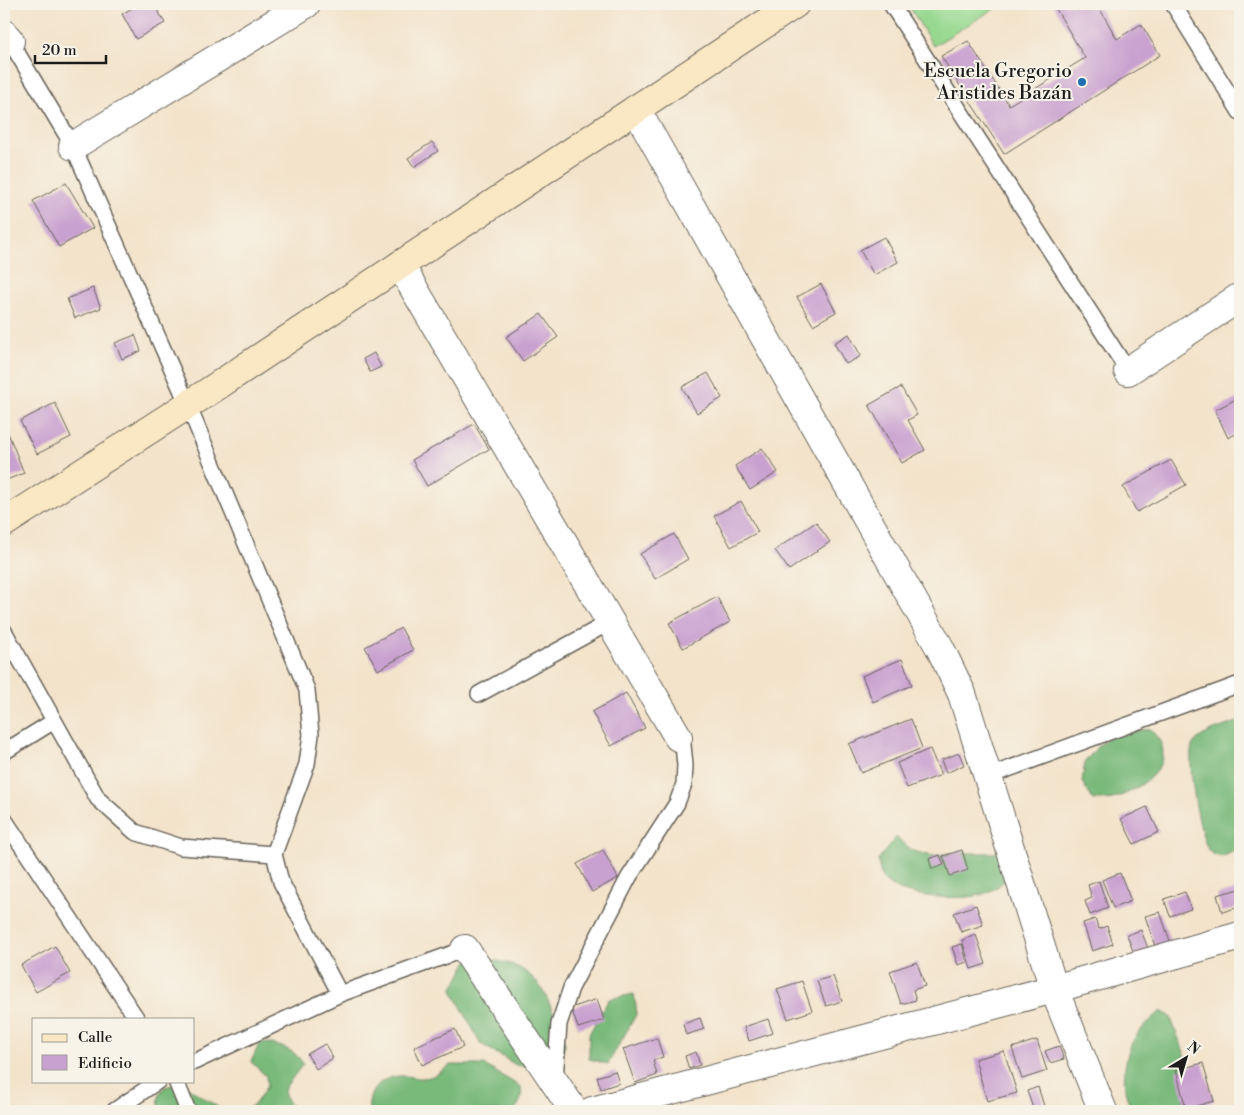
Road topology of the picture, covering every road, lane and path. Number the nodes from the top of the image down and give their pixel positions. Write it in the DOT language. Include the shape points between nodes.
graph roads {
  1 [pos="306,4"];
  2 [pos="795,4"];
  3 [pos="891,4"];
  4 [pos="1173,4"];
  5 [pos="7,38"];
  6 [pos="636,109"];
  7 [pos="1240,112"];
  8 [pos="73,146"];
  9 [pos="400,265"];
  10 [pos="1240,297"];
  11 [pos="1128,371"];
  12 [pos="196,399"];
  13 [pos="4,523"];
  14 [pos="610,622"];
  15 [pos="4,631"];
  16 [pos="1240,684"];
  17 [pos="479,694"];
  18 [pos="54,721"];
  19 [pos="678,737"];
  20 [pos="4,752"];
  21 [pos="989,776"];
  22 [pos="4,819"];
  23 [pos="274,854"];
  24 [pos="1240,936"];
  25 [pos="465,949"];
  26 [pos="1054,990"];
  27 [pos="340,994"];
  28 [pos="136,1018"];
  29 [pos="195,1062"];
  30 [pos="157,1082"];
  31 [pos="176,1082"];
  32 [pos="555,1083"];
  33 [pos="114,1111"];
  34 [pos="188,1111"];
  35 [pos="574,1111"];
  36 [pos="592,1111"];
  37 [pos="1103,1111"];
  1 -- 8 [label="street"];
  2 -- 6 [label="street"];
  3 -- 11 [label="lane"];
  4 -- 7 [label="lane"];
  5 -- 8 [label="lane"];
  6 -- 9 [label="street"];
  6 -- 21 [label="street" via="940,648 962,694"];
  8 -- 12 [label="lane"];
  9 -- 12 [label="street"];
  9 -- 14 [label="street"];
  10 -- 11 [label="street"];
  12 -- 13 [label="street"];
  12 -- 23 [label="lane" via="307,690 311,735 307,764"];
  14 -- 17 [label="lane"];
  14 -- 19 [label="street"];
  15 -- 18 [label="lane"];
  16 -- 21 [label="lane"];
  18 -- 20 [label="lane"];
  18 -- 23 [label="lane" via="98,799 136,832 181,848"];
  19 -- 32 [label="lane" via="683,745 686,765 684,784 629,877 571,988 559,1024"];
  21 -- 26 [label="street"];
  22 -- 28 [label="lane"];
  23 -- 27 [label="lane" via="282,882"];
  24 -- 26 [label="street"];
  25 -- 27 [label="lane"];
  25 -- 32 [label="street"];
  26 -- 36 [label="street"];
  26 -- 37 [label="street"];
  27 -- 29 [label="lane"];
  30 -- 33 [label="lane"];
  31 -- 34 [label="lane"];
  32 -- 35 [label="street"];
}
